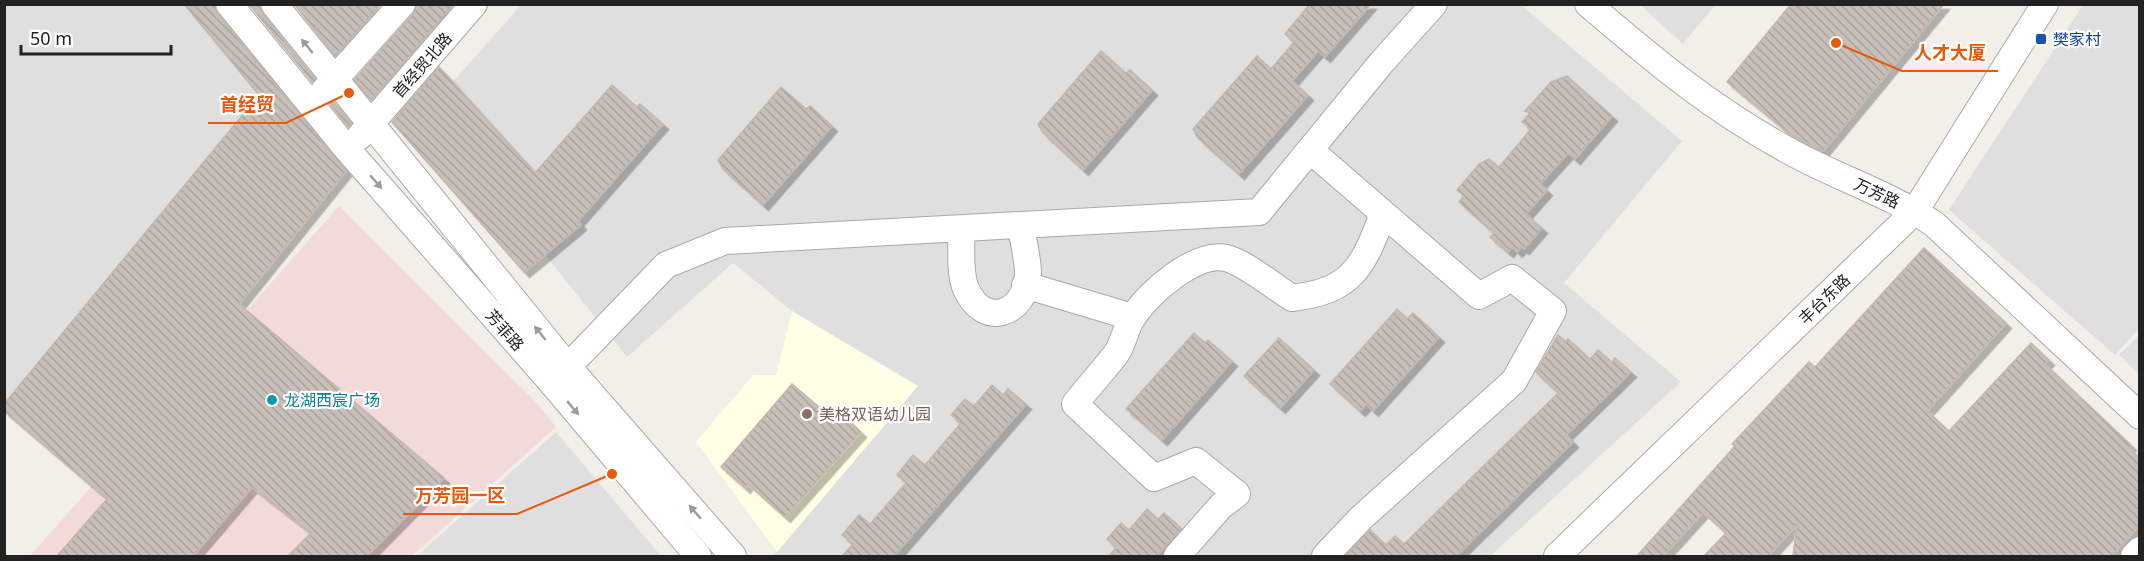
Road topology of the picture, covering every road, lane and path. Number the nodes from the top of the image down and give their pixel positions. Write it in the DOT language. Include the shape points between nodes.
graph roads {
  1 [pos="229,4"];
  2 [pos="274,4"];
  3 [pos="402,4"];
  4 [pos="474,4"];
  5 [pos="1434,4"];
  6 [pos="1588,4"];
  7 [pos="2045,4"];
  8 [pos="335,80"];
  9 [pos="312,104"];
  10 [pos="370,124"];
  11 [pos="347,149"];
  12 [pos="1310,150"];
  13 [pos="1915,211"];
  14 [pos="1383,214"];
  15 [pos="1021,226"];
  16 [pos="961,229"];
  17 [pos="1025,285"];
  18 [pos="1132,317"];
  19 [pos="560,375"];
  20 [pos="2139,416"];
  21 [pos="2139,550"];
  22 [pos="698,556"];
  23 [pos="733,556"];
  24 [pos="1177,556"];
  25 [pos="1325,556"];
  26 [pos="1557,556"];
  27 [pos="2134,556"];
  1 -- 9 [label="street, 芳菲路"];
  8 -- 2 [label="street, 芳菲路, one-way"];
  3 -- 8 [label="street"];
  4 -- 10 [label="street, 首经贸北路"];
  5 -- 12 [label="street"];
  6 -- 13 [label="street, 万芳路" via="1681,83 1726,114 1792,153"];
  7 -- 13 [label="street, 丰台东路"];
  8 -- 9 [label="street"];
  8 -- 10 [label="street, 芳菲路"];
  9 -- 11 [label="street, 芳菲路"];
  10 -- 11 [label="street, 首经贸北路"];
  19 -- 10 [label="street, 芳菲路, one-way"];
  11 -- 19 [label="street, 芳菲路, one-way"];
  12 -- 14 [label="street"];
  12 -- 15 [label="street" via="1258,212"];
  13 -- 20 [label="street, 万芳路" via="1951,239"];
  13 -- 26 [label="street, 丰台东路"];
  14 -- 18 [label="street" via="1371,245 1349,279 1316,295 1292,298 1236,262 1212,258 1158,287"];
  14 -- 25 [label="street" via="1479,296 1512,278 1552,311 1514,381 1360,518"];
  15 -- 16 [label="street"];
  15 -- 17 [label="street" via="1028,276"];
  16 -- 17 [label="street" via="965,286 975,305 983,312 997,314 1012,306 1023,294"];
  16 -- 19 [label="street" via="725,241 666,265"];
  17 -- 18 [label="street"];
  18 -- 24 [label="street" via="1117,352 1075,404 1154,478 1196,461 1237,494 1221,506"];
  19 -- 22 [label="street, 芳菲路, one-way"];
  23 -- 19 [label="street, 芳菲路, one-way"];
  21 -- 27 [label="street"];
}
